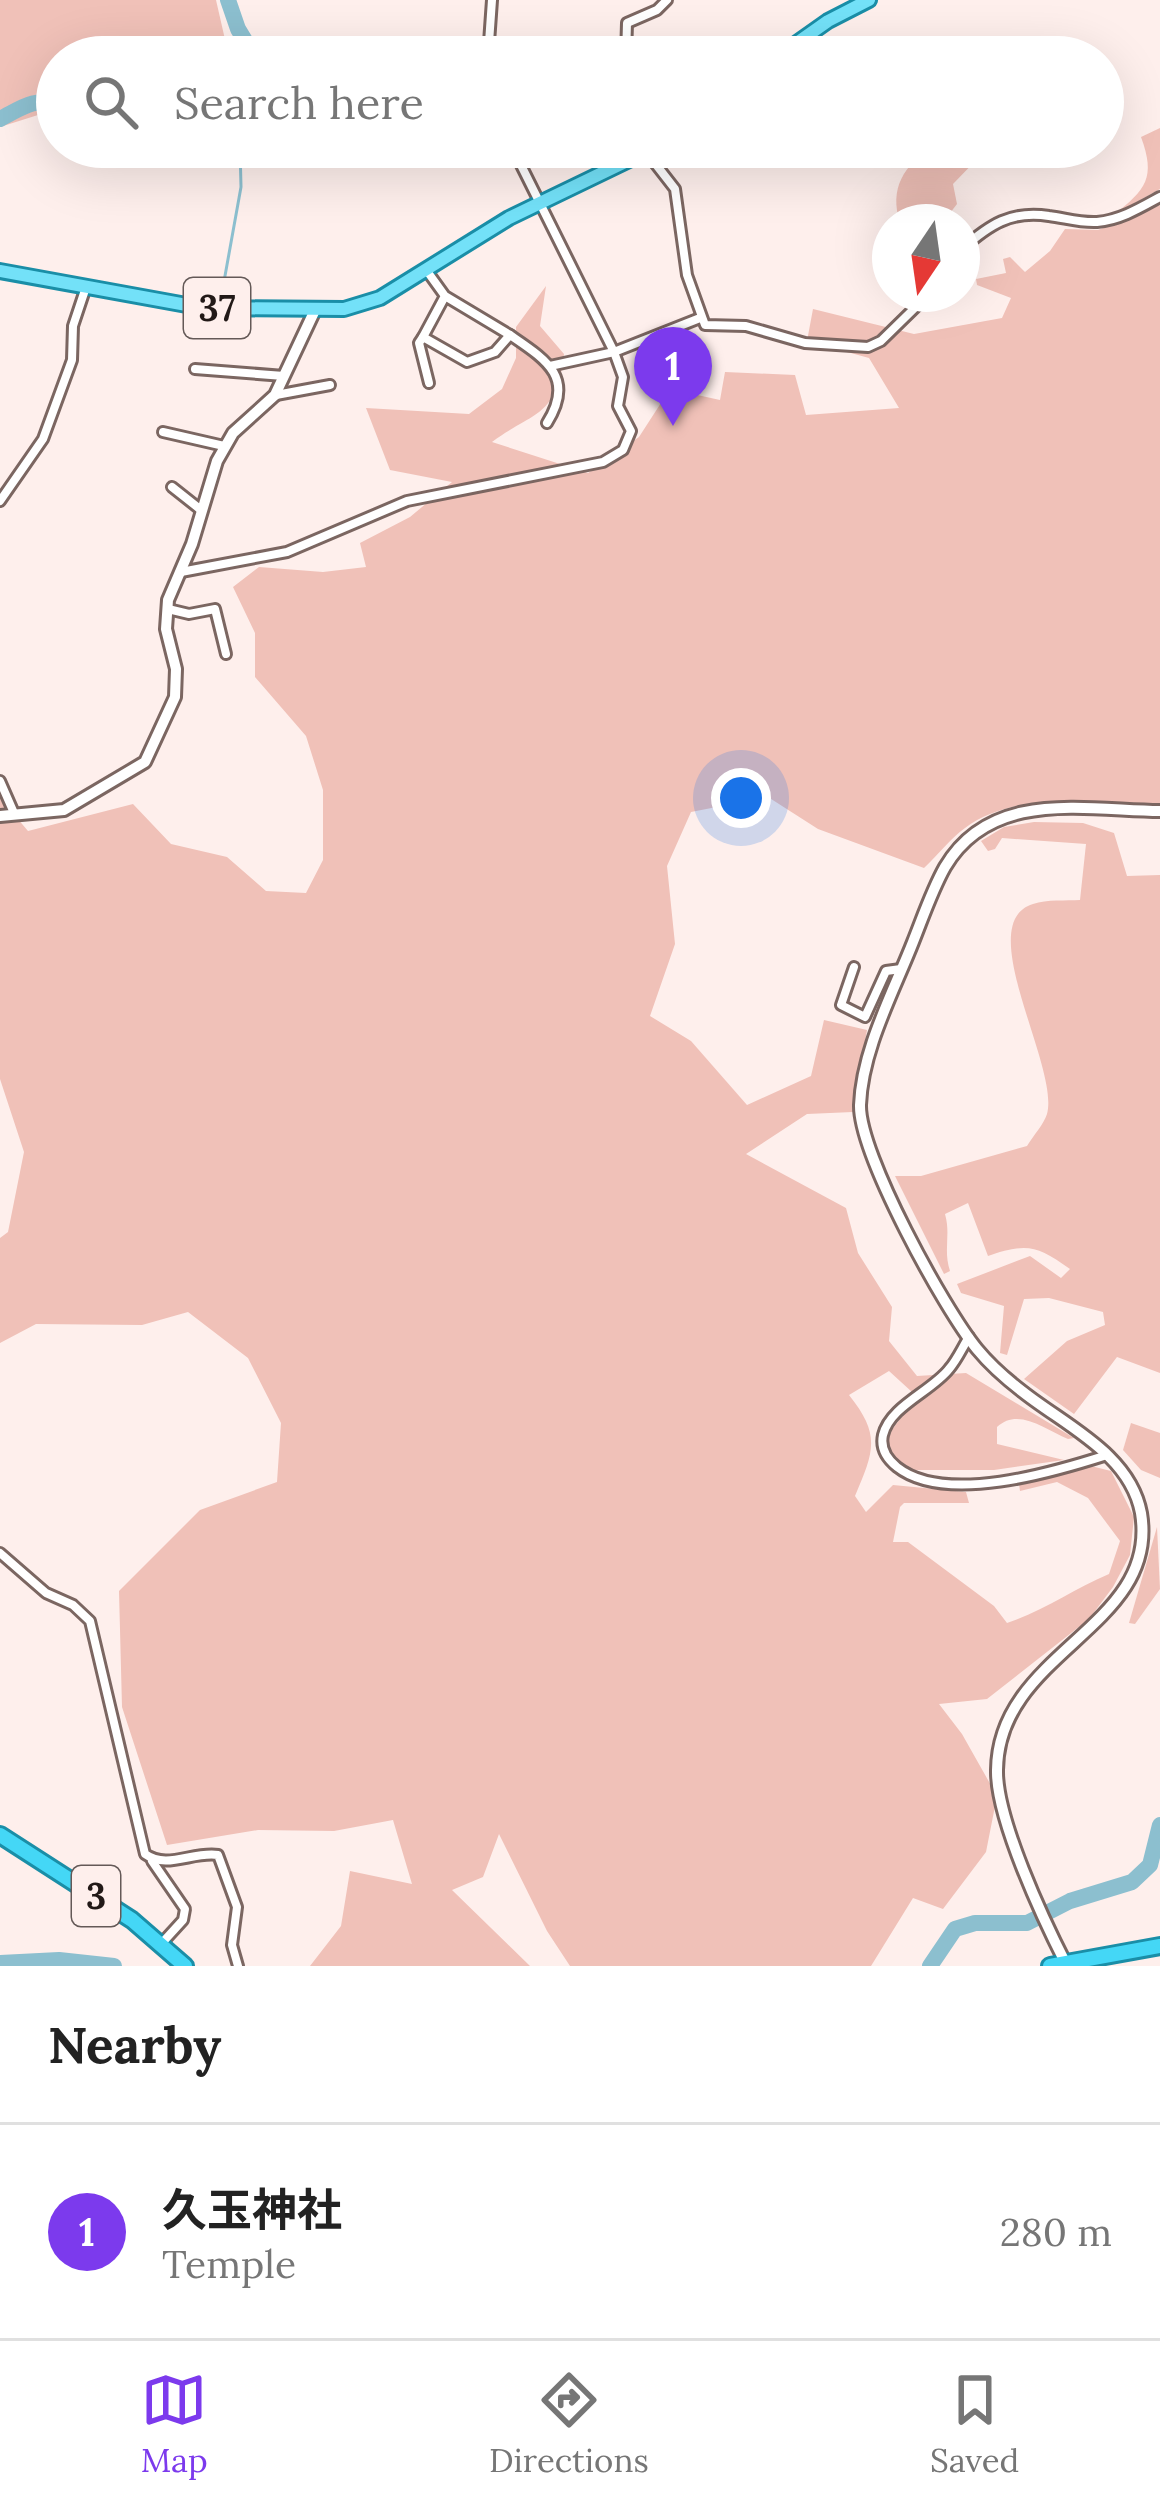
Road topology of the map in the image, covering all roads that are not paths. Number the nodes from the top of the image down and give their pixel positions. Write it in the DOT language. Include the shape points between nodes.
graph roads {
  1 [pos="492,0"];
  2 [pos="667,0"];
  3 [pos="869,0"];
  4 [pos="488,36"];
  5 [pos="627,36"];
  6 [pos="807,36"];
  7 [pos="523,168"];
  8 [pos="612,168"];
  9 [pos="662,168"];
  10 [pos="1160,197"];
  11 [pos="540,201"];
  12 [pos="980,233"];
  13 [pos="0,271"];
  14 [pos="427,271"];
  15 [pos="86,287"];
  16 [pos="445,296"];
  17 [pos="315,310"];
  18 [pos="911,312"];
  19 [pos="700,318"];
  20 [pos="510,334"];
  21 [pos="423,337"];
  22 [pos="614,352"];
  23 [pos="550,366"];
  24 [pos="194,369"];
  25 [pos="285,376"];
  26 [pos="429,383"];
  27 [pos="330,385"];
  28 [pos="274,395"];
  29 [pos="547,423"];
  30 [pos="163,432"];
  31 [pos="224,446"];
  32 [pos="172,487"];
  33 [pos="0,501"];
  34 [pos="202,511"];
  35 [pos="178,573"];
  36 [pos="168,609"];
  37 [pos="226,654"];
  38 [pos="0,781"];
  39 [pos="1160,811"];
  40 [pos="14,813"];
  41 [pos="0,815"];
  42 [pos="854,967"];
  43 [pos="902,969"];
  44 [pos="968,1337"];
  45 [pos="1108,1455"];
  46 [pos="0,1553"];
  47 [pos="0,1835"];
  48 [pos="151,1860"];
  49 [pos="162,1943"];
  50 [pos="1160,1946"];
  51 [pos="1061,1965"];
  52 [pos="185,1966"];
  53 [pos="238,1966"];
  1 -- 4 [label="street"];
  2 -- 5 [label="street" via="627,23"];
  3 -- 6 [label="main road"];
  7 -- 11 [label="street"];
  8 -- 11 [label="main road, 37"];
  9 -- 19 [label="street" via="675,189"];
  10 -- 12 [label="street" via="1121,218 1031,214"];
  11 -- 14 [label="main road, 37"];
  11 -- 22 [label="street"];
  13 -- 15 [label="main road, 37"];
  14 -- 16 [label="street"];
  14 -- 17 [label="main road, 37" via="359,306"];
  15 -- 17 [label="main road, 37" via="203,308"];
  15 -- 33 [label="street" via="72,360 43,439"];
  16 -- 20 [label="street"];
  16 -- 21 [label="street"];
  17 -- 25 [label="main road"];
  18 -- 19 [label="street" via="868,346 805,343"];
  19 -- 22 [label="street"];
  20 -- 21 [label="street" via="495,352 467,362"];
  20 -- 23 [label="street"];
  21 -- 26 [label="street"];
  22 -- 23 [label="street"];
  22 -- 35 [label="street" via="622,376 618,406 631,431 622,450 603,462 407,501 287,553"];
  23 -- 29 [label="street" via="559,383"];
  24 -- 25 [label="street"];
  25 -- 28 [label="main road"];
  27 -- 28 [label="street"];
  28 -- 31 [label="main road"];
  30 -- 31 [label="street"];
  31 -- 34 [label="main road"];
  32 -- 34 [label="street"];
  34 -- 35 [label="main road"];
  35 -- 36 [label="main road"];
  36 -- 37 [label="street" via="215,609"];
  36 -- 40 [label="main road" via="175,698 145,762 64,810"];
  38 -- 40 [label="street"];
  39 -- 43 [label="main road" via="1043,808 984,825 944,868"];
  40 -- 41 [label="main road"];
  42 -- 43 [label="street" via="842,1005 865,1017 886,971"];
  43 -- 44 [label="main road" via="866,1068 861,1128"];
  44 -- 45 [label="main road" via="1006,1379"];
  44 -- 45 [label="street" via="952,1366 886,1427 883,1448 902,1472 981,1483"];
  45 -- 51 [label="main road" via="1138,1502 1136,1568 1108,1610 1019,1697 998,1756 1005,1816"];
  46 -- 48 [label="street" via="90,1621"];
  47 -- 49 [label="highway, 3"];
  48 -- 49 [label="street" via="185,1910"];
  48 -- 53 [label="street" via="218,1855 237,1906"];
  49 -- 52 [label="highway, 3"];
  50 -- 51 [label="highway"];
}
